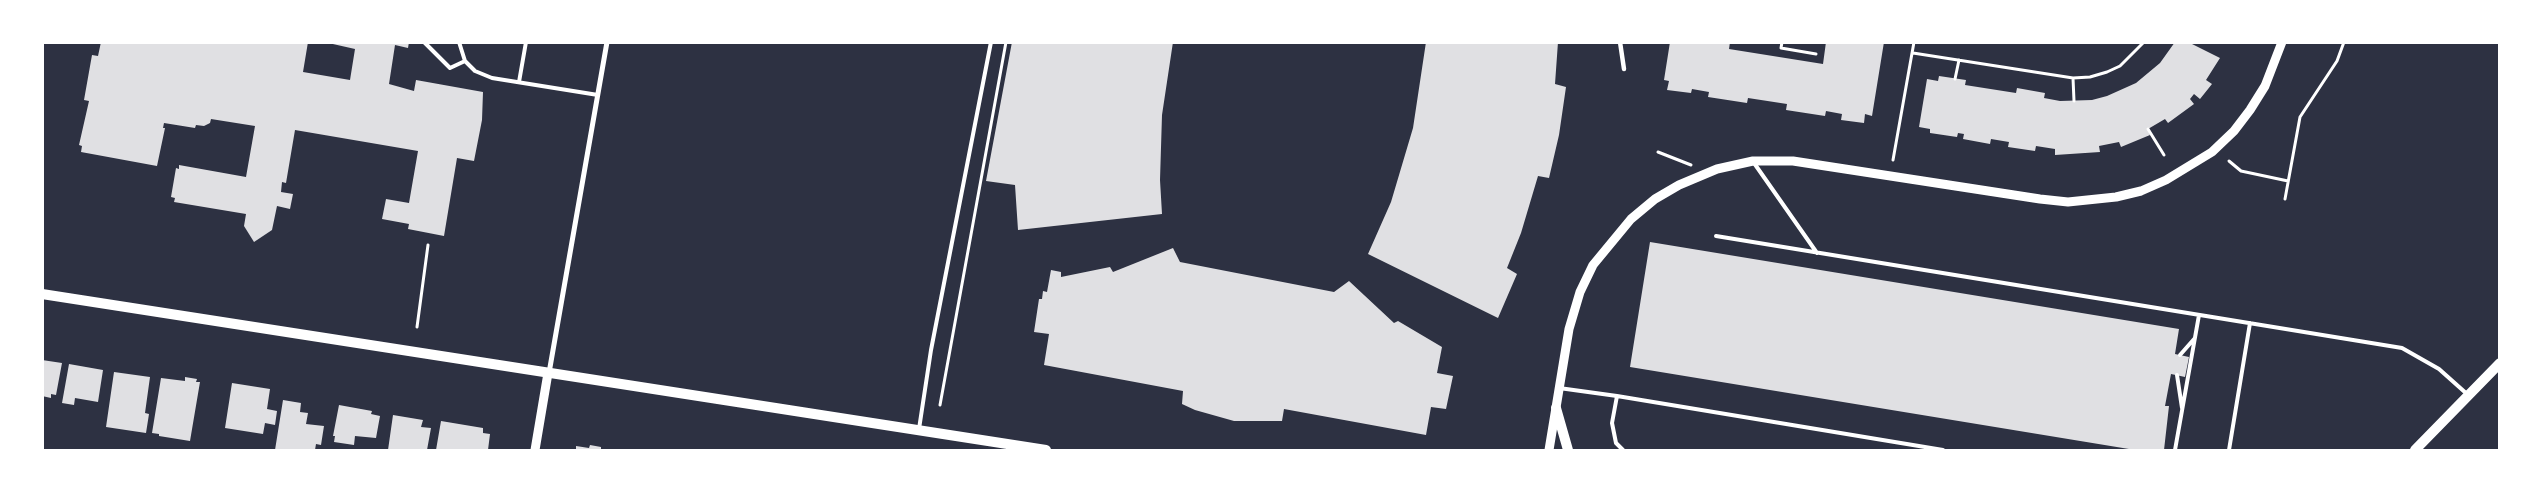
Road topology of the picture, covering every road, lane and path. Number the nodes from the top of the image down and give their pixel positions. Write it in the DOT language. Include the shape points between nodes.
graph roads {
  1 [pos="424,42"];
  2 [pos="459,42"];
  3 [pos="526,42"];
  4 [pos="607,42"];
  5 [pos="991,42"];
  6 [pos="1006,42"];
  7 [pos="1620,42"];
  8 [pos="1782,42"];
  9 [pos="1914,42"];
  10 [pos="2144,42"];
  11 [pos="2282,42"];
  12 [pos="2344,42"];
  13 [pos="1913,53"];
  14 [pos="1816,54"];
  15 [pos="1959,60"];
  16 [pos="465,61"];
  17 [pos="1624,69"];
  18 [pos="2073,78"];
  19 [pos="1955,79"];
  20 [pos="519,82"];
  21 [pos="598,95"];
  22 [pos="2074,101"];
  23 [pos="2148,129"];
  24 [pos="1658,152"];
  25 [pos="2164,154"];
  26 [pos="1893,160"];
  27 [pos="1753,161"];
  28 [pos="2229,161"];
  29 [pos="1696,177"];
  30 [pos="2288,181"];
  31 [pos="2285,199"];
  32 [pos="1716,236"];
  33 [pos="428,245"];
  34 [pos="1817,253"];
  35 [pos="42,294"];
  36 [pos="2199,314"];
  37 [pos="2250,323"];
  38 [pos="417,327"];
  39 [pos="2196,336"];
  40 [pos="2180,355"];
  41 [pos="2500,363"];
  42 [pos="548,373"];
  43 [pos="2176,375"];
  44 [pos="1559,388"];
  45 [pos="1617,396"];
  46 [pos="2468,396"];
  47 [pos="940,405"];
  48 [pos="1556,408"];
  49 [pos="2183,413"];
  50 [pos="919,429"];
  51 [pos="536,450"];
  52 [pos="1046,450"];
  53 [pos="1549,450"];
  54 [pos="1568,450"];
  55 [pos="1623,450"];
  56 [pos="1943,450"];
  57 [pos="2175,450"];
  58 [pos="2229,450"];
  59 [pos="2417,450"];
  1 -- 16 [label="lane" via="450,68"];
  2 -- 16 [label="lane"];
  3 -- 20 [label="lane"];
  4 -- 21 [label="street"];
  5 -- 50 [label="lane" via="931,350"];
  6 -- 47 [label="path"];
  7 -- 17 [label="street"];
  8 -- 14 [label="path" via="1781,48"];
  9 -- 13 [label="path"];
  10 -- 18 [label="path" via="2120,66 2090,77"];
  11 -- 27 [label="street" via="2265,86 2234,131 2166,180 2116,197 2068,202 1832,165"];
  12 -- 30 [label="path" via="2337,61 2300,117"];
  13 -- 15 [label="path"];
  13 -- 26 [label="path"];
  15 -- 18 [label="path"];
  15 -- 19 [label="path"];
  16 -- 20 [label="lane" via="476,71 492,78"];
  18 -- 22 [label="path"];
  20 -- 21 [label="lane"];
  21 -- 42 [label="street"];
  23 -- 25 [label="path"];
  24 -- 29 [label="path" via="1690,164"];
  27 -- 29 [label="street"];
  27 -- 34 [label="lane"];
  28 -- 30 [label="path" via="2242,170"];
  29 -- 44 [label="street" via="1655,199 1631,219 1593,265 1580,292 1569,329"];
  30 -- 31 [label="path"];
  32 -- 34 [label="lane"];
  33 -- 38 [label="path"];
  34 -- 36 [label="lane"];
  35 -- 42 [label="main road"];
  36 -- 37 [label="lane"];
  36 -- 39 [label="lane"];
  37 -- 46 [label="lane" via="2402,348 2439,370"];
  37 -- 58 [label="lane"];
  39 -- 40 [label="lane"];
  39 -- 49 [label="lane"];
  41 -- 46 [label="main road"];
  42 -- 50 [label="main road"];
  42 -- 51 [label="street"];
  43 -- 49 [label="lane"];
  44 -- 45 [label="lane"];
  44 -- 48 [label="street"];
  45 -- 55 [label="lane" via="1612,423 1616,443"];
  45 -- 56 [label="lane"];
  46 -- 59 [label="main road"];
  48 -- 53 [label="street"];
  48 -- 54 [label="main road"];
  49 -- 57 [label="lane"];
  50 -- 52 [label="main road"];
}
